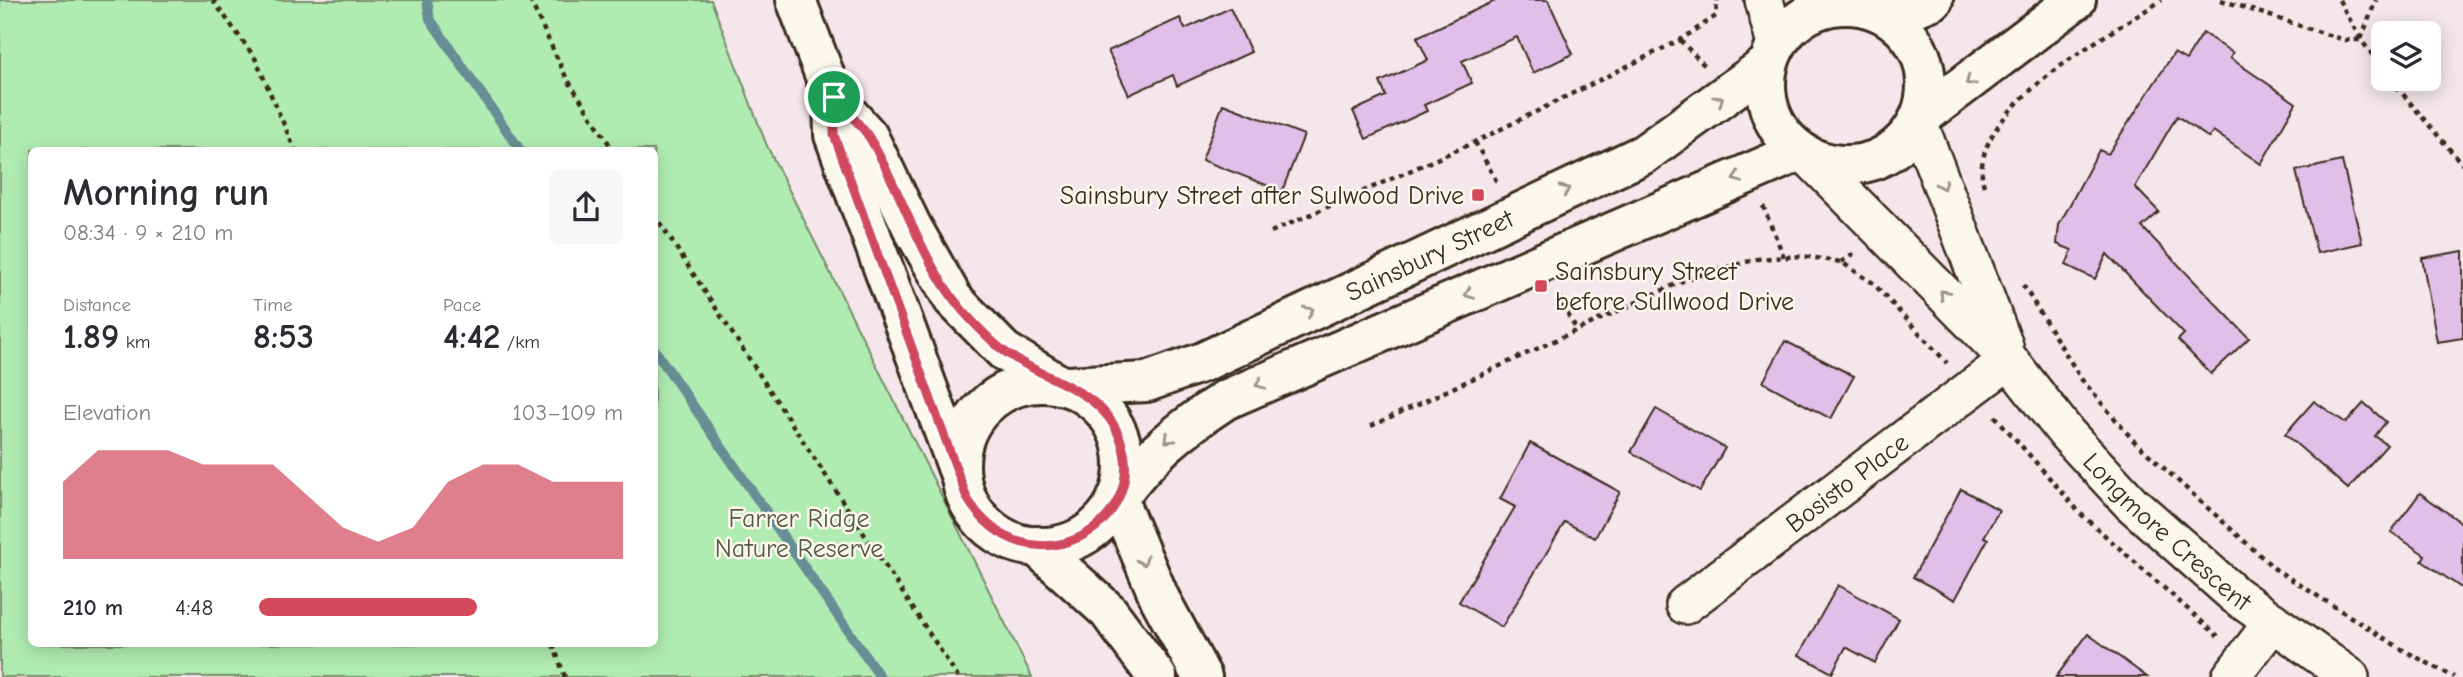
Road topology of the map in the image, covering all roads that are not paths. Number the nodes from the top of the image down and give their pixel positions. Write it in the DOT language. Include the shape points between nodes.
graph roads {
  1 [pos="796,0"];
  2 [pos="1764,0"];
  3 [pos="1933,0"];
  4 [pos="2076,0"];
  5 [pos="1869,8"];
  6 [pos="1772,54"];
  7 [pos="834,97"];
  8 [pos="1919,120"];
  9 [pos="1803,153"];
  10 [pos="2009,360"];
  11 [pos="1063,385"];
  12 [pos="961,477"];
  13 [pos="1118,497"];
  14 [pos="1036,546"];
  15 [pos="1685,604"];
  16 [pos="2273,622"];
  17 [pos="1157,677"];
  18 [pos="1202,677"];
  19 [pos="2231,677"];
  20 [pos="2350,677"];
  1 -- 7 [label="street"];
  2 -- 6 [label="street"];
  3 -- 5 [label="street"];
  4 -- 8 [label="street, one-way"];
  5 -- 6 [label="street" via="1836,5 1812,12 1791,26"];
  5 -- 8 [label="street" via="1907,32 1919,51 1926,73"];
  6 -- 9 [label="street" via="1765,88 1770,112 1782,134"];
  11 -- 6 [label="street, Sainsbury Street, one-way" via="1147,382 1203,362 1644,154"];
  7 -- 11 [label="street" via="868,136 912,228 953,299 1004,352"];
  7 -- 12 [label="street" via="834,135"];
  8 -- 9 [label="street" via="1903,142 1882,157 1857,165 1832,164"];
  8 -- 10 [label="street, Longmore Crescent, one-way"];
  10 -- 9 [label="street, Longmore Crescent, one-way"];
  9 -- 13 [label="street, Sainsbury Street, one-way" via="1225,400 1177,431"];
  10 -- 15 [label="street, Bosisto Place"];
  10 -- 16 [label="street, Longmore Crescent" via="2067,435 2131,503"];
  11 -- 12 [label="street" via="1021,386 987,405 965,438"];
  11 -- 13 [label="street" via="1100,406 1120,439 1124,457"];
  12 -- 14 [label="street" via="967,498 995,532"];
  13 -- 14 [label="street" via="1093,530 1055,546"];
  13 -- 18 [label="street, one-way" via="1160,599"];
  14 -- 17 [label="street" via="1108,611"];
  16 -- 19 [label="street"];
  16 -- 20 [label="street, Longmore Crescent"];
}
